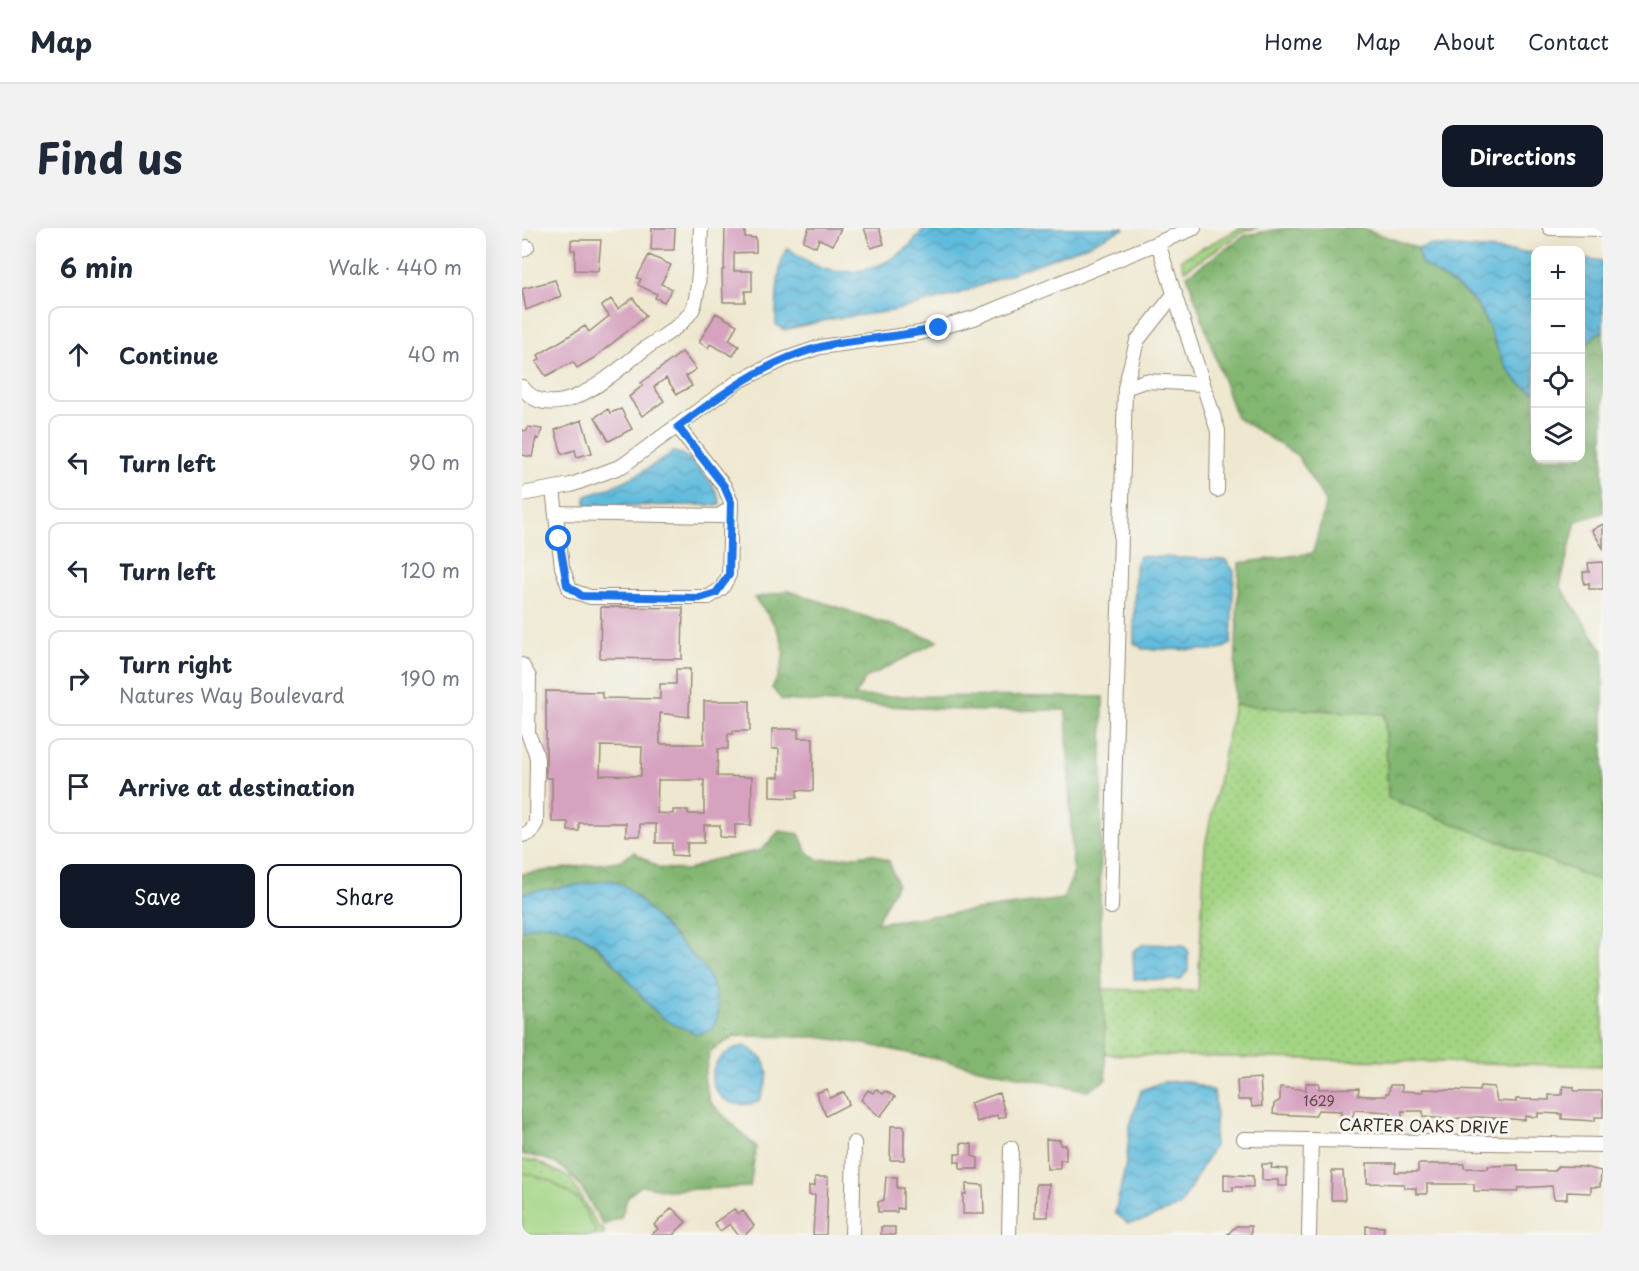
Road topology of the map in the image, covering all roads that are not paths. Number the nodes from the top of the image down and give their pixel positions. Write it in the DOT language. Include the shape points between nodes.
graph roads {
  1 [pos="701,228"];
  2 [pos="1194,228"];
  3 [pos="1550,228"];
  4 [pos="1603,229"];
  5 [pos="1158,243"];
  6 [pos="1175,293"];
  7 [pos="1203,384"];
  8 [pos="522,387"];
  9 [pos="1125,388"];
  10 [pos="678,427"];
  11 [pos="553,489"];
  12 [pos="1217,489"];
  13 [pos="522,494"];
  14 [pos="731,508"];
  15 [pos="556,513"];
  16 [pos="522,665"];
  17 [pos="522,835"];
  18 [pos="1111,907"];
  19 [pos="1244,1139"];
  20 [pos="1311,1140"];
  21 [pos="854,1143"];
  22 [pos="1603,1144"];
  23 [pos="1011,1148"];
  24 [pos="852,1235"];
  25 [pos="1009,1235"];
  26 [pos="1309,1235"];
  1 -- 8 [label="street" via="695,304 682,321 597,385 574,397 556,403 542,402"];
  2 -- 5 [label="street"];
  3 -- 4 [label="street"];
  5 -- 6 [label="street"];
  5 -- 10 [label="street" via="957,323 901,336 840,343 785,359 739,381"];
  6 -- 7 [label="street"];
  6 -- 9 [label="street" via="1137,341"];
  7 -- 9 [label="street" via="1145,381"];
  7 -- 12 [label="street" via="1218,431"];
  9 -- 18 [label="street"];
  10 -- 11 [label="street" via="614,470"];
  10 -- 14 [label="street" via="724,486"];
  11 -- 13 [label="street"];
  11 -- 15 [label="street"];
  14 -- 15 [label="street" via="719,516"];
  14 -- 15 [label="street" via="729,575 716,593 700,598 590,597 575,593 564,579"];
  16 -- 17 [label="street" via="529,677 528,732 537,761 536,823 530,833"];
  19 -- 20 [label="street, CARTER OAKS DRIVE"];
  20 -- 22 [label="street, CARTER OAKS DRIVE"];
  20 -- 26 [label="street"];
  21 -- 24 [label="street"];
  23 -- 25 [label="street"];
}
